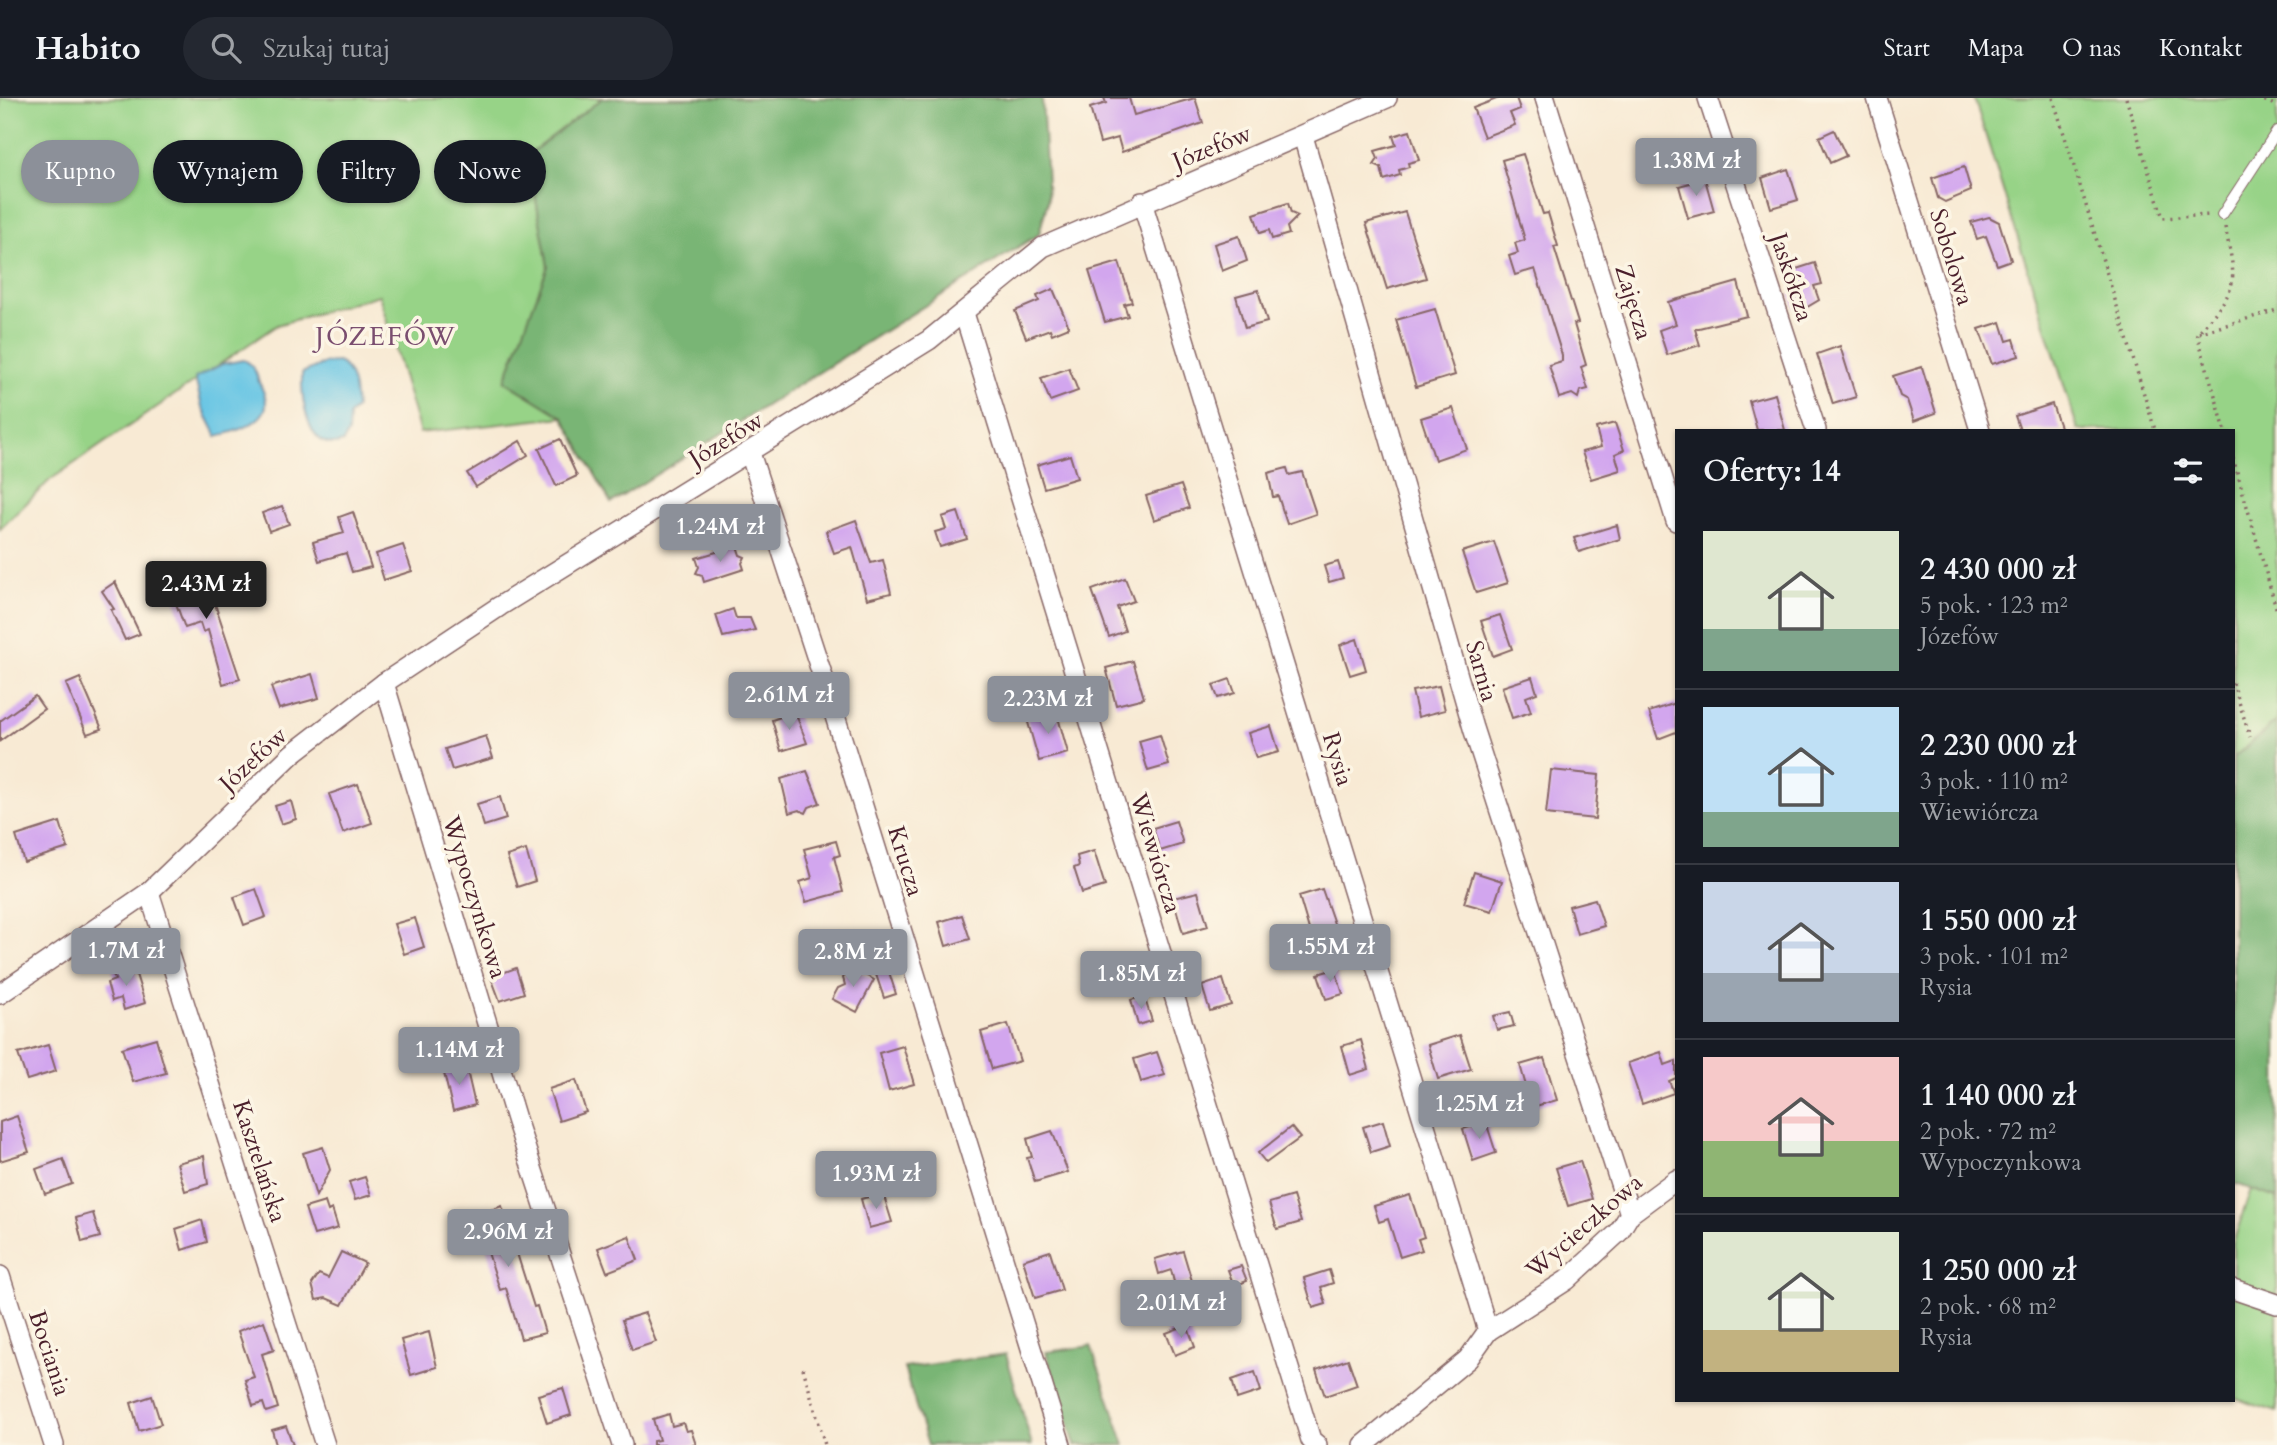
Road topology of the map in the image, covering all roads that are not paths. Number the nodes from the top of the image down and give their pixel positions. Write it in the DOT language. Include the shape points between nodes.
graph roads {
  1 [pos="1387,98"];
  2 [pos="1545,98"];
  3 [pos="1708,98"];
  4 [pos="1877,98"];
  5 [pos="2277,131"];
  6 [pos="1303,136"];
  7 [pos="1142,202"];
  8 [pos="2222,215"];
  9 [pos="964,313"];
  10 [pos="1816,429"];
  11 [pos="1980,429"];
  12 [pos="750,453"];
  13 [pos="1675,518"];
  14 [pos="384,683"];
  15 [pos="149,892"];
  16 [pos="0,994"];
  17 [pos="1675,1181"];
  18 [pos="1630,1214"];
  19 [pos="0,1276"];
  20 [pos="2235,1290"];
  21 [pos="2277,1304"];
  22 [pos="1488,1331"];
  23 [pos="1370,1442"];
  24 [pos="54,1445"];
  25 [pos="325,1445"];
  26 [pos="622,1445"];
  27 [pos="1061,1445"];
  28 [pos="1317,1445"];
  29 [pos="1395,1445"];
  1 -- 6 [label="street, Józefów"];
  2 -- 13 [label="street, Zajęcza"];
  3 -- 10 [label="street, Jaskółcza"];
  4 -- 11 [label="street, Sobolowa"];
  5 -- 8 [label="lane"];
  6 -- 7 [label="street, Józefów"];
  6 -- 18 [label="street, Sarnia" via="1473,728"];
  7 -- 9 [label="street, Józefów" via="1043,247"];
  7 -- 22 [label="street, Rysia"];
  9 -- 12 [label="street, Józefów"];
  9 -- 28 [label="street, Wiewiórcza" via="1311,1440"];
  12 -- 14 [label="street, Józefów"];
  12 -- 27 [label="street, Krucza"];
  14 -- 15 [label="street, Józefów" via="292,754"];
  14 -- 26 [label="street, Wypoczynkowa" via="516,1119"];
  15 -- 16 [label="street, Józefów"];
  15 -- 25 [label="street, Kasztelańska"];
  17 -- 18 [label="street, Wycieczkowa"];
  18 -- 22 [label="street, Wycieczkowa" via="1619,1232 1567,1280"];
  19 -- 24 [label="street, Bociania"];
  20 -- 21 [label="street"];
  22 -- 23 [label="street, Wycieczkowa" via="1468,1359"];
  23 -- 29 [label="street"];
}
